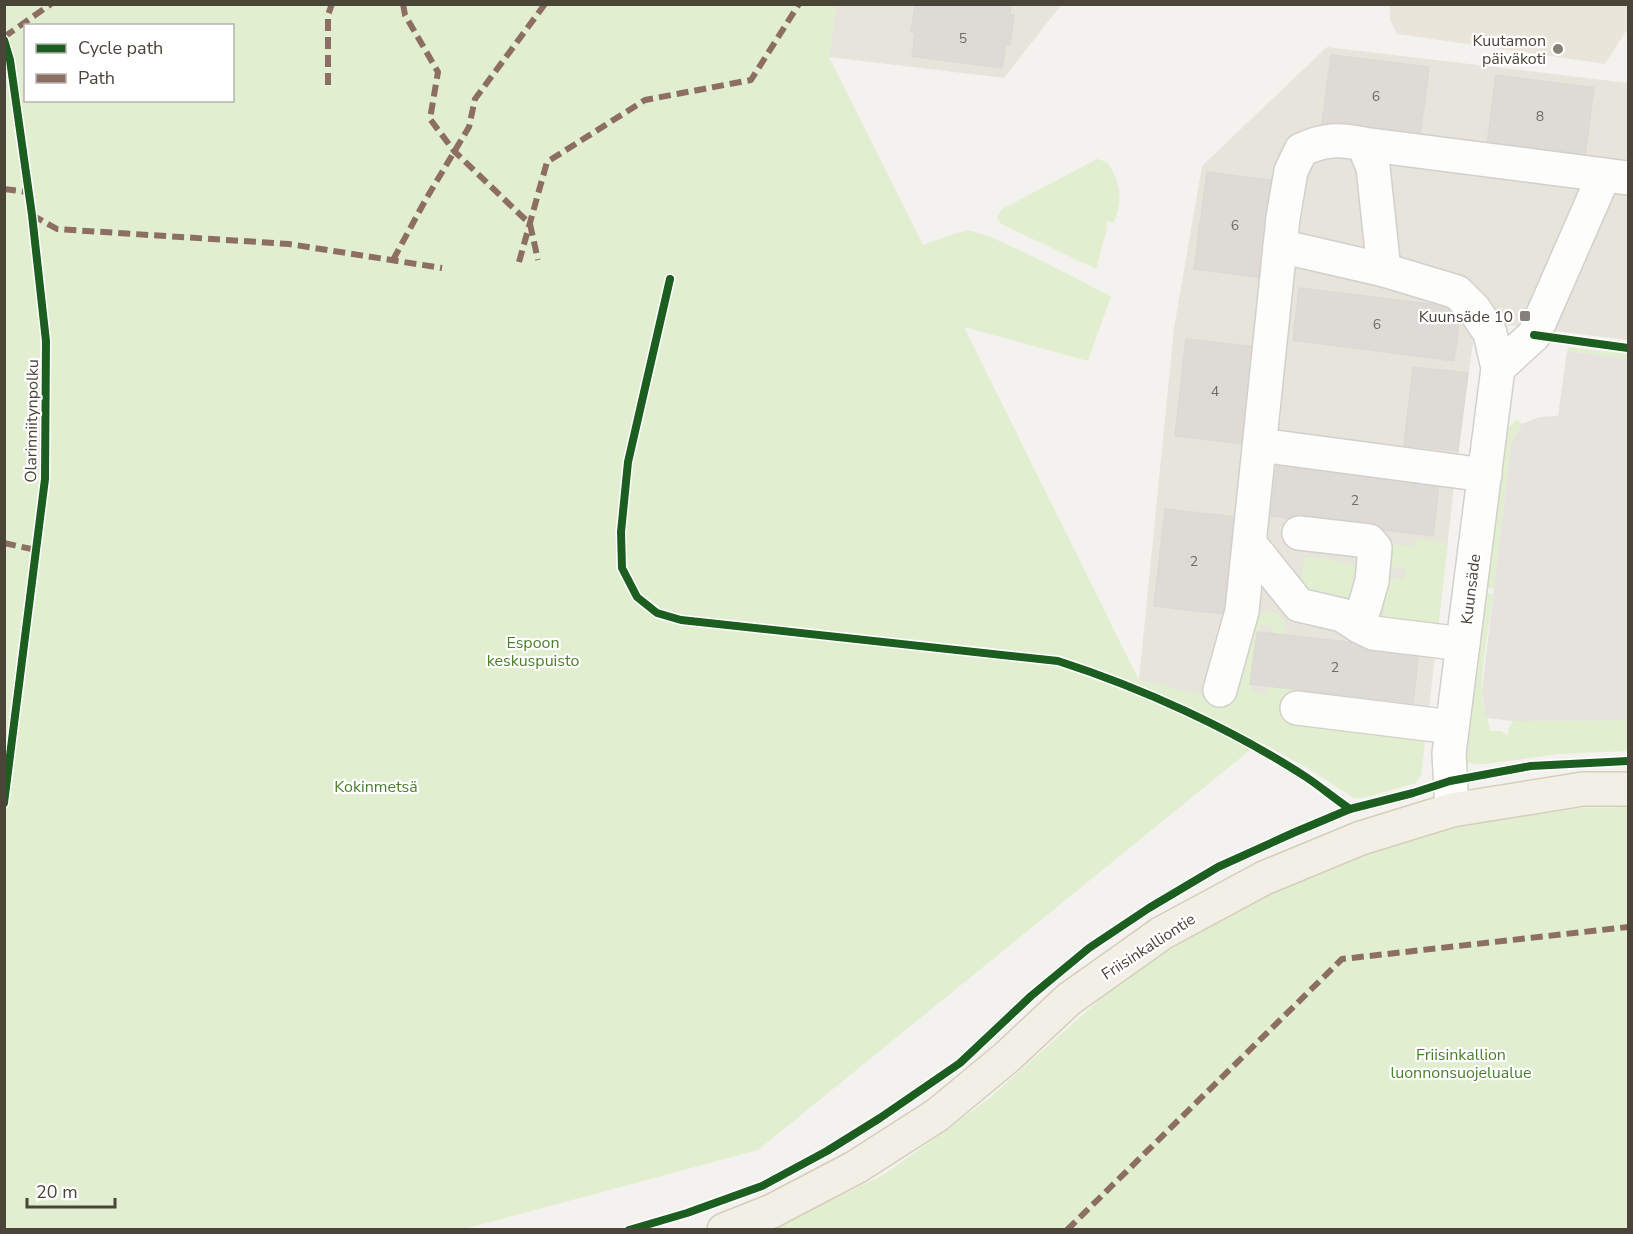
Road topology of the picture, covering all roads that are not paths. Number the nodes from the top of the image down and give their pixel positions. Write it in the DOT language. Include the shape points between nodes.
graph roads {
  1 [pos="1363,144"];
  2 [pos="1616,176"];
  3 [pos="1281,246"];
  4 [pos="1384,270"];
  5 [pos="1498,368"];
  6 [pos="1260,445"];
  7 [pos="1485,475"];
  8 [pos="1299,532"];
  9 [pos="1250,544"];
  10 [pos="1299,605"];
  11 [pos="1242,611"];
  12 [pos="1359,626"];
  13 [pos="1463,644"];
  14 [pos="1220,690"];
  15 [pos="1297,708"];
  16 [pos="1452,728"];
  17 [pos="1629,789"];
  18 [pos="1452,810"];
  19 [pos="724,1230"];
  1 -- 2 [label="street"];
  1 -- 3 [label="street" via="1337,139 1301,150 1291,171"];
  1 -- 4 [label="street" via="1373,167"];
  2 -- 5 [label="street" via="1534,335"];
  3 -- 4 [label="street, Kuunsäde"];
  3 -- 6 [label="street"];
  4 -- 5 [label="street, Kuunsäde" via="1456,292 1474,309 1490,333"];
  5 -- 7 [label="street, Kuunsäde"];
  6 -- 7 [label="street"];
  6 -- 9 [label="street"];
  7 -- 13 [label="street, Kuunsäde"];
  8 -- 12 [label="street" via="1369,541 1375,548 1372,581"];
  9 -- 10 [label="street"];
  9 -- 11 [label="street"];
  10 -- 11 [label="street"];
  10 -- 12 [label="street" via="1342,615"];
  11 -- 14 [label="street"];
  12 -- 13 [label="street" via="1373,633"];
  13 -- 16 [label="street, Kuunsäde"];
  15 -- 16 [label="street"];
  16 -- 18 [label="street, Kuunsäde"];
  17 -- 18 [label="main road, Friisinkalliontie" via="1583,789"];
  18 -- 19 [label="main road, Friisinkalliontie" via="1361,838 1264,878 1162,933 1069,999 937,1115 856,1167 772,1211"];
}
